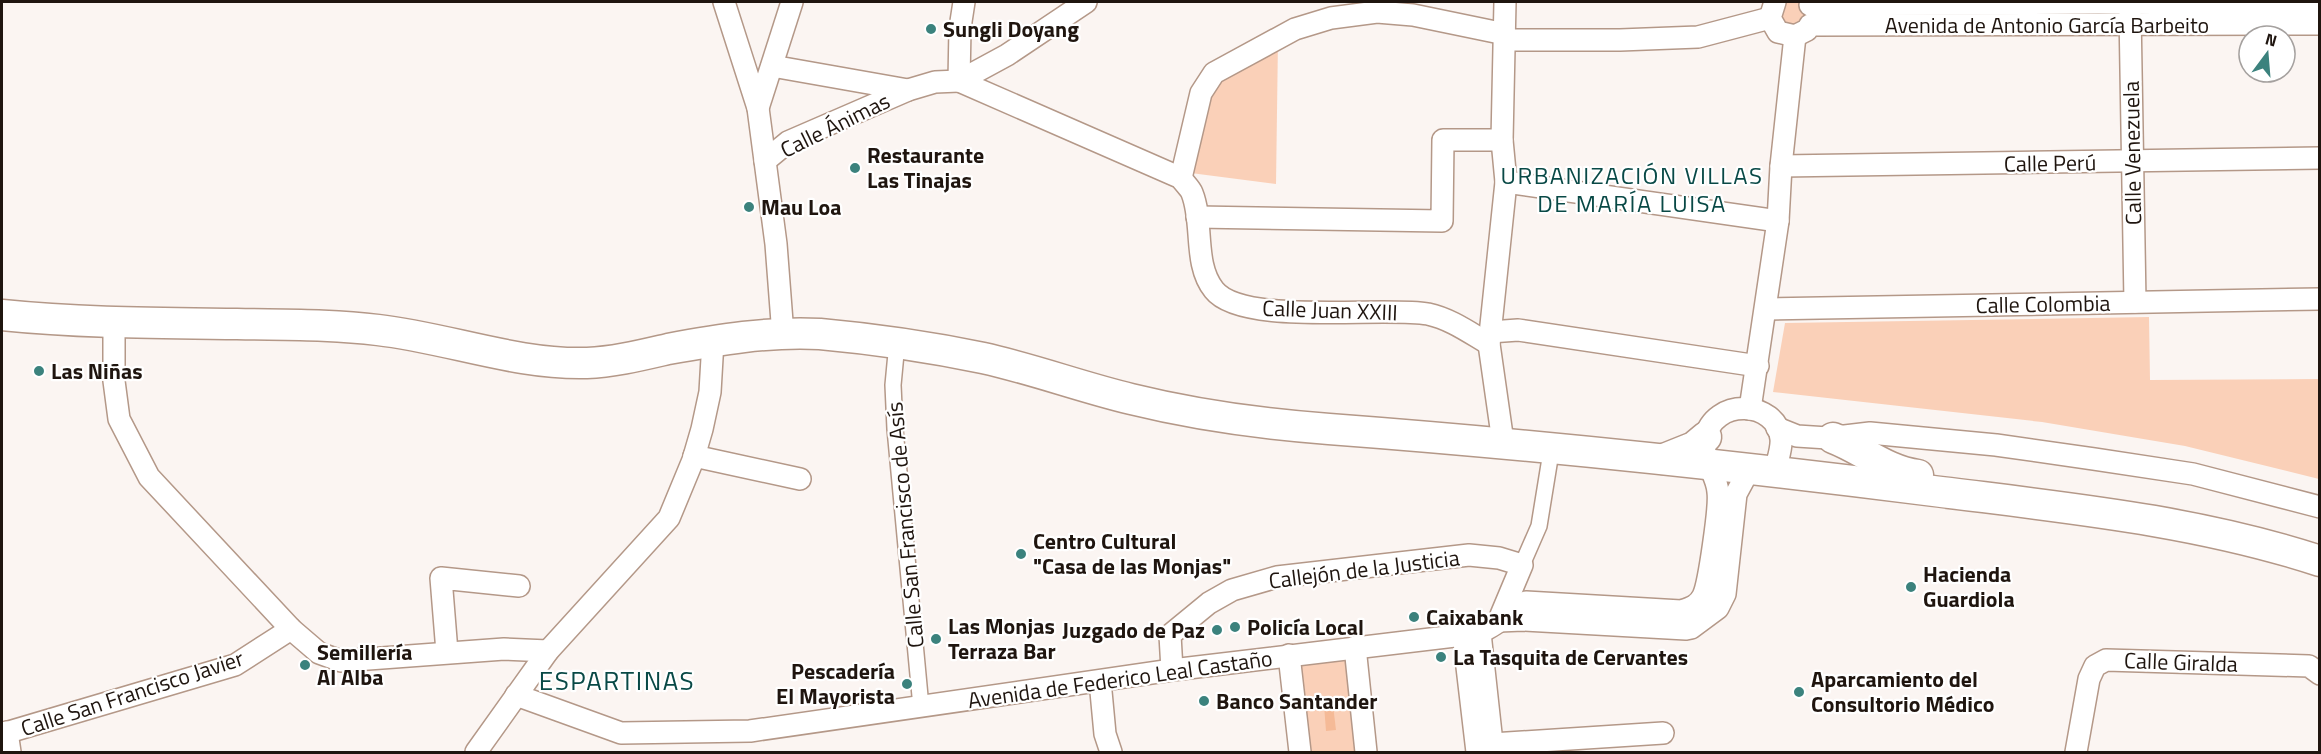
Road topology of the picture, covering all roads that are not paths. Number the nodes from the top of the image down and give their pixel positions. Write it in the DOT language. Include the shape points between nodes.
graph roads {
  1 [pos="724,2"];
  2 [pos="792,2"];
  3 [pos="964,2"];
  4 [pos="1086,2"];
  5 [pos="1504,2"];
  6 [pos="2098,2"];
  7 [pos="2130,3"];
  8 [pos="2319,5"];
  9 [pos="1772,10"];
  10 [pos="1806,17"];
  11 [pos="2319,24"];
  12 [pos="2098,26"];
  13 [pos="2130,26"];
  14 [pos="1505,37"];
  15 [pos="772,66"];
  16 [pos="959,81"];
  17 [pos="908,90"];
  18 [pos="758,108"];
  19 [pos="1502,140"];
  20 [pos="2319,158"];
  21 [pos="765,161"];
  22 [pos="2132,162"];
  23 [pos="1781,166"];
  24 [pos="1181,178"];
  25 [pos="1506,182"];
  26 [pos="1197,217"];
  27 [pos="1778,221"];
  28 [pos="2319,299"];
  29 [pos="2135,302"];
  30 [pos="1767,309"];
  31 [pos="2,315"];
  32 [pos="114,322"];
  33 [pos="783,335"];
  34 [pos="1490,338"];
  35 [pos="713,341"];
  36 [pos="897,343"];
  37 [pos="1758,366"];
  38 [pos="1750,409"];
  39 [pos="1777,428"];
  40 [pos="1833,438"];
  41 [pos="1503,442"];
  42 [pos="1552,446"];
  43 [pos="1707,451"];
  44 [pos="694,456"];
  45 [pos="1763,469"];
  46 [pos="801,479"];
  47 [pos="2319,507"];
  48 [pos="2152,519"];
  49 [pos="2319,561"];
  50 [pos="1522,565"];
  51 [pos="519,586"];
  52 [pos="1699,613"];
  53 [pos="1499,621"];
  54 [pos="291,629"];
  55 [pos="1472,633"];
  56 [pos="1355,647"];
  57 [pos="548,651"];
  58 [pos="447,652"];
  59 [pos="1289,655"];
  60 [pos="1172,670"];
  61 [pos="2319,674"];
  62 [pos="1100,681"];
  63 [pos="516,695"];
  64 [pos="921,707"];
  65 [pos="1663,733"];
  66 [pos="6,740"];
  67 [pos="1487,750"];
  68 [pos="476,753"];
  69 [pos="1111,753"];
  70 [pos="1300,753"];
  71 [pos="1366,753"];
  72 [pos="2076,753"];
  1 -- 18 [label="street"];
  2 -- 15 [label="street"];
  3 -- 16 [label="street"];
  4 -- 16 [label="street, Calle Ánimas" via="1007,55"];
  5 -- 14 [label="street"];
  6 -- 7 [label="street, Avenida de Antonio García Barbeito"];
  6 -- 10 [label="street, Avenida de Antonio García Barbeito"];
  6 -- 12 [label="street"];
  7 -- 8 [label="street, Avenida de Antonio García Barbeito"];
  7 -- 13 [label="street, Calle Venezuela"];
  9 -- 10 [label="street" via="1778,32"];
  9 -- 14 [label="street" via="1698,37"];
  10 -- 12 [label="street, Avenida de Antonio García Barbeito"];
  10 -- 23 [label="street"];
  11 -- 13 [label="street, Avenida de Antonio García Barbeito"];
  12 -- 13 [label="street, Avenida de Antonio García Barbeito"];
  13 -- 22 [label="street, Calle Venezuela"];
  14 -- 19 [label="street"];
  14 -- 24 [label="street" via="1413,15 1377,12 1331,18 1295,29 1214,73 1201,93"];
  15 -- 17 [label="street, Calle Ánimas"];
  15 -- 18 [label="street"];
  16 -- 17 [label="street, Calle Ánimas" via="935,82"];
  16 -- 24 [label="street"];
  17 -- 21 [label="street, Calle Ánimas" via="788,142"];
  18 -- 21 [label="street"];
  19 -- 25 [label="street"];
  19 -- 26 [label="street" via="1443,140 1442,221"];
  20 -- 22 [label="street, Calle Perú"];
  21 -- 33 [label="street"];
  22 -- 23 [label="street, Calle Perú"];
  22 -- 29 [label="street, Calle Venezuela"];
  23 -- 27 [label="street"];
  24 -- 26 [label="street, Calle Juan XXIII" via="1192,193"];
  25 -- 27 [label="street"];
  25 -- 34 [label="street"];
  26 -- 34 [label="street, Calle Juan XXIII" via="1205,274 1215,292 1236,303 1318,314 1428,314"];
  27 -- 30 [label="street"];
  28 -- 29 [label="street, Calle Colombia"];
  29 -- 30 [label="street, Calle Colombia"];
  30 -- 37 [label="street"];
  31 -- 32 [label="main road"];
  32 -- 35 [label="main road" via="375,329 543,362 590,363"];
  32 -- 54 [label="street" via="114,381 119,419 149,477"];
  33 -- 35 [label="main road"];
  33 -- 36 [label="main road" via="814,334"];
  34 -- 37 [label="street" via="1518,330"];
  34 -- 41 [label="street"];
  35 -- 44 [label="street" via="710,392"];
  36 -- 41 [label="main road" via="987,359 1129,399 1232,419"];
  36 -- 64 [label="street, Calle San Francisco de Asís" via="893,385 895,429"];
  37 -- 38 [label="street"];
  38 -- 39 [label="street" via="1761,413"];
  38 -- 43 [label="street" via="1738,408 1716,418"];
  39 -- 40 [label="street" via="1797,436"];
  39 -- 45 [label="street" via="1781,439"];
  40 -- 47 [label="street" via="1870,433 1996,445 2193,474"];
  40 -- 48 [label="main road" via="1905,473 2120,502"];
  41 -- 42 [label="main road"];
  42 -- 43 [label="main road" via="1662,459 1694,447"];
  42 -- 50 [label="street" via="1539,526"];
  43 -- 45 [label="main road"];
  43 -- 52 [label="street" via="1718,491 1708,581"];
  44 -- 46 [label="street"];
  44 -- 57 [label="street" via="669,519"];
  45 -- 48 [label="main road"];
  45 -- 52 [label="street" via="1736,494 1725,594 1718,608"];
  48 -- 49 [label="main road" via="2289,550"];
  50 -- 53 [label="street"];
  50 -- 60 [label="street, Callejón de la Justicia" via="1468,555 1277,576 1232,590 1170,635"];
  51 -- 58 [label="street" via="441,578"];
  52 -- 53 [label="street" via="1526,602 1511,608"];
  53 -- 55 [label="street"];
  54 -- 58 [label="street" via="320,653 341,661"];
  54 -- 66 [label="street, Calle San Francisco Javier" via="234,665"];
  55 -- 56 [label="street, Avenida de Federico Leal Castaño"];
  55 -- 67 [label="street"];
  56 -- 59 [label="street, Avenida de Federico Leal Castaño"];
  56 -- 71 [label="street"];
  57 -- 58 [label="street"];
  57 -- 63 [label="street"];
  59 -- 60 [label="street, Avenida de Federico Leal Castaño"];
  59 -- 70 [label="street"];
  60 -- 62 [label="street, Avenida de Federico Leal Castaño"];
  61 -- 72 [label="street, Calle Giralda" via="2309,666 2106,660 2095,666 2089,679"];
  62 -- 64 [label="street, Avenida de Federico Leal Castaño"];
  62 -- 69 [label="street" via="1105,734"];
  63 -- 64 [label="street, Avenida de Federico Leal Castaño" via="621,733 750,731"];
  63 -- 68 [label="street"];
  65 -- 67 [label="street"];
}
